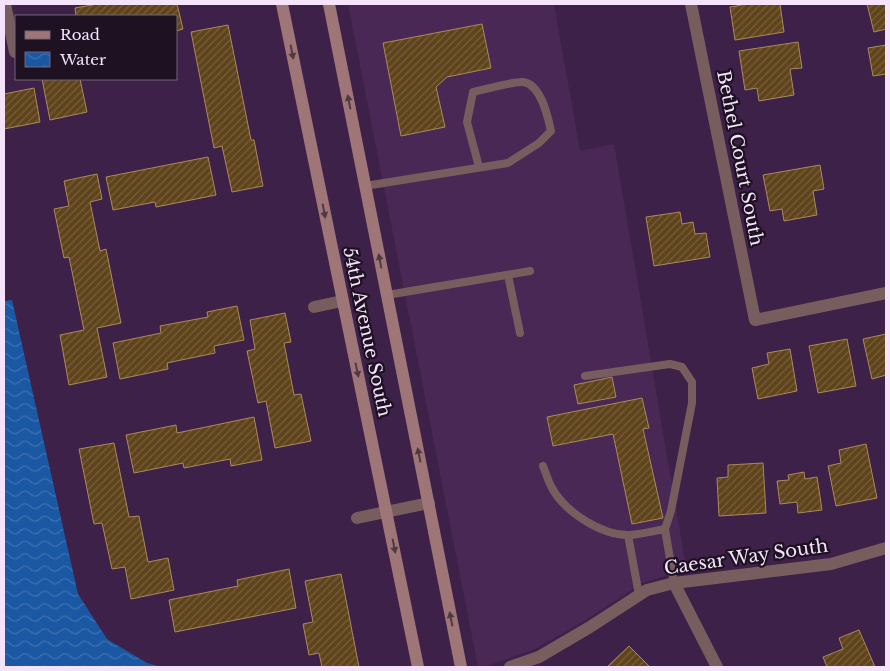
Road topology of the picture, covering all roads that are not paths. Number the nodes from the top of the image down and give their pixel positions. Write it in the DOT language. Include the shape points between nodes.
graph roads {
  1 [pos="5,4"];
  2 [pos="282,4"];
  3 [pos="329,4"];
  4 [pos="691,4"];
  5 [pos="15,52"];
  6 [pos="479,167"];
  7 [pos="365,186"];
  8 [pos="530,271"];
  9 [pos="508,275"];
  10 [pos="886,293"];
  11 [pos="387,295"];
  12 [pos="342,301"];
  13 [pos="314,307"];
  14 [pos="520,333"];
  15 [pos="586,376"];
  16 [pos="543,466"];
  17 [pos="428,503"];
  18 [pos="387,512"];
  19 [pos="357,518"];
  20 [pos="665,529"];
  21 [pos="628,535"];
  22 [pos="886,548"];
  23 [pos="674,583"];
  24 [pos="639,595"];
  25 [pos="418,667"];
  26 [pos="461,667"];
  27 [pos="510,667"];
  28 [pos="717,667"];
  1 -- 5 [label="street"];
  2 -- 12 [label="main road, 54th Avenue South, one-way"];
  7 -- 3 [label="main road, 54th Avenue South, one-way"];
  4 -- 10 [label="street, Bethel Court South" via="755,320"];
  6 -- 6 [label="lane" via="508,162 539,144 551,131 545,107 533,86 523,82 473,92 468,122"];
  6 -- 7 [label="lane"];
  11 -- 7 [label="main road, 54th Avenue South, one-way"];
  8 -- 9 [label="lane"];
  9 -- 11 [label="lane"];
  9 -- 14 [label="lane"];
  17 -- 11 [label="main road, 54th Avenue South, one-way"];
  12 -- 13 [label="street"];
  12 -- 18 [label="main road, 54th Avenue South, one-way"];
  15 -- 20 [label="lane" via="670,364 682,367 692,382 692,403"];
  16 -- 21 [label="lane" via="552,489 584,521"];
  17 -- 18 [label="street"];
  26 -- 17 [label="main road, 54th Avenue South, one-way"];
  18 -- 19 [label="street"];
  18 -- 25 [label="main road, 54th Avenue South, one-way"];
  20 -- 21 [label="lane"];
  20 -- 23 [label="lane"];
  21 -- 24 [label="lane"];
  22 -- 23 [label="street, Caesar Way South" via="830,564"];
  23 -- 24 [label="street, Caesar Way South"];
  23 -- 28 [label="street"];
  24 -- 27 [label="street, Caesar Way South" via="539,657"];
}
